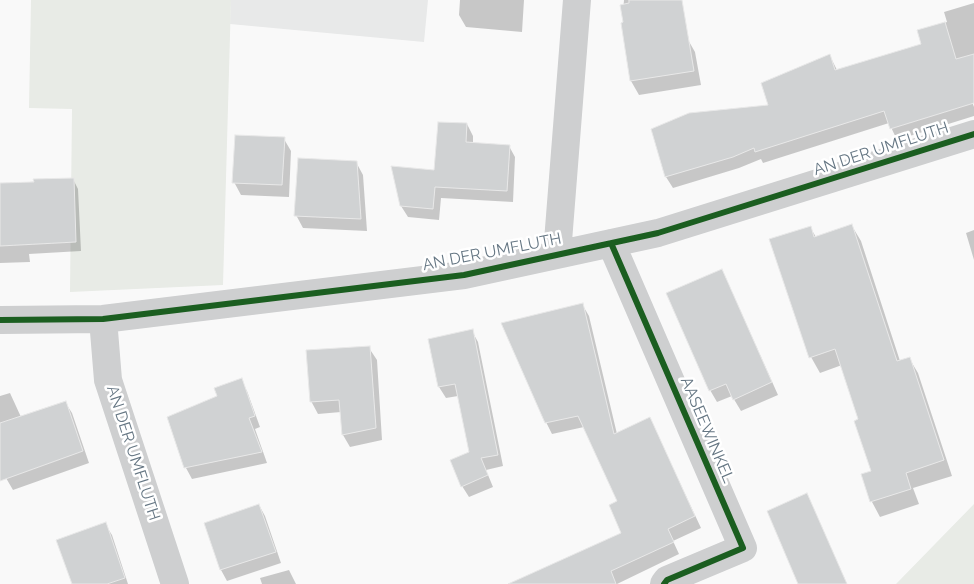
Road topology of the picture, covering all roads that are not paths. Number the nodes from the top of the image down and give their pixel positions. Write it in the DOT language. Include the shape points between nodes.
graph roads {
  1 [pos="576,0"];
  2 [pos="974,134"];
  3 [pos="611,243"];
  4 [pos="557,254"];
  5 [pos="102,319"];
  6 [pos="0,320"];
  7 [pos="175,584"];
  8 [pos="664,584"];
  1 -- 4 [label="street, AN DER UMFLUTH"];
  2 -- 3 [label="street, AN DER UMFLUTH" via="668,230"];
  3 -- 4 [label="street, AN DER UMFLUTH"];
  3 -- 8 [label="street, AASEEWINKEL" via="743,548"];
  4 -- 5 [label="street, AN DER UMFLUTH" via="464,275"];
  5 -- 6 [label="street, AN DER UMFLUTH"];
  5 -- 7 [label="street, AN DER UMFLUTH" via="108,380"];
}
